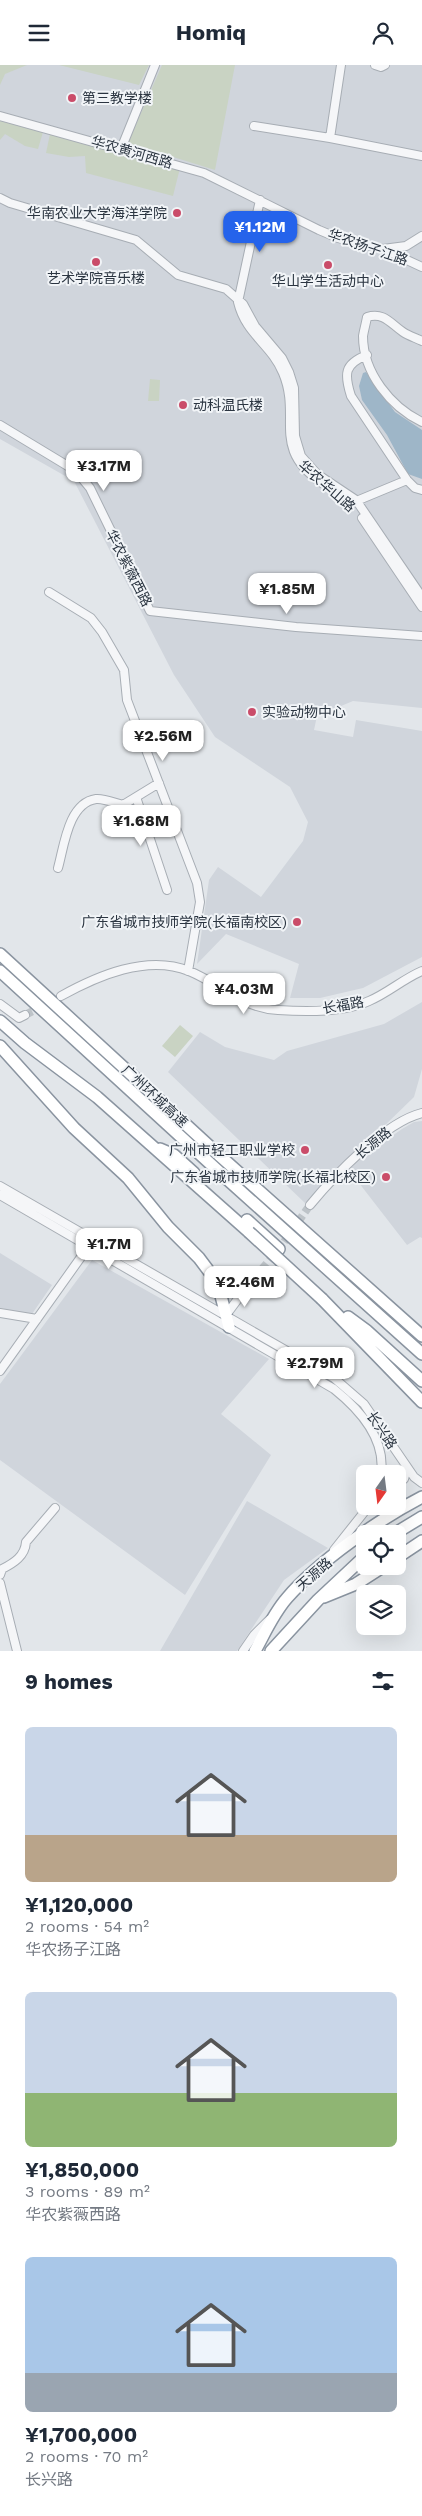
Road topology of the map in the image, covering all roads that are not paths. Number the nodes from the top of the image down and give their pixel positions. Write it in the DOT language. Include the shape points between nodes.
graph roads {
  1 [pos="155,65"];
  2 [pos="341,65"];
  3 [pos="375,65"];
  4 [pos="385,65"];
  5 [pos="0,116"];
  6 [pos="254,126"];
  7 [pos="330,138"];
  8 [pos="122,149"];
  9 [pos="422,156"];
  10 [pos="0,198"];
  11 [pos="260,200"];
  12 [pos="422,236"];
  13 [pos="383,249"];
  14 [pos="422,267"];
  15 [pos="238,302"];
  16 [pos="422,341"];
  17 [pos="367,355"];
  18 [pos="422,422"];
  19 [pos="0,425"];
  20 [pos="407,480"];
  21 [pos="422,490"];
  22 [pos="354,502"];
  23 [pos="411,586"];
  24 [pos="49,592"];
  25 [pos="422,597"];
  26 [pos="422,607"];
  27 [pos="422,636"];
  28 [pos="159,783"];
  29 [pos="136,797"];
  30 [pos="58,868"];
  31 [pos="166,890"];
  32 [pos="0,954"];
  33 [pos="0,971"];
  34 [pos="188,971"];
  35 [pos="422,971"];
  36 [pos="61,996"];
  37 [pos="0,1003"];
  38 [pos="25,1015"];
  39 [pos="0,1021"];
  40 [pos="0,1046"];
  41 [pos="422,1113"];
  42 [pos="127,1124"];
  43 [pos="0,1186"];
  44 [pos="0,1195"];
  45 [pos="310,1205"];
  46 [pos="91,1242"];
  47 [pos="279,1249"];
  48 [pos="246,1288"];
  49 [pos="322,1299"];
  50 [pos="0,1313"];
  51 [pos="226,1315"];
  52 [pos="37,1319"];
  53 [pos="230,1327"];
  54 [pos="422,1336"];
  55 [pos="422,1354"];
  56 [pos="0,1371"];
  57 [pos="421,1380"];
  58 [pos="422,1402"];
  59 [pos="381,1465"];
  60 [pos="408,1468"];
  61 [pos="406,1474"];
  62 [pos="422,1483"];
  63 [pos="422,1497"];
  64 [pos="422,1501"];
  65 [pos="406,1506"];
  66 [pos="55,1508"];
  67 [pos="406,1508"];
  68 [pos="362,1515"];
  69 [pos="390,1515"];
  70 [pos="422,1517"];
  71 [pos="406,1527"];
  72 [pos="422,1541"];
  73 [pos="406,1552"];
  74 [pos="356,1564"];
  75 [pos="316,1572"];
  76 [pos="0,1575"];
  77 [pos="370,1575"];
  78 [pos="0,1583"];
  79 [pos="318,1600"];
  80 [pos="273,1617"];
  81 [pos="277,1646"];
  82 [pos="17,1651"];
  83 [pos="243,1651"];
  84 [pos="255,1651"];
  85 [pos="271,1651"];
  1 -- 8 [label="street"];
  2 -- 7 [label="street"];
  3 -- 4 [label="street"];
  5 -- 8 [label="street, 华农黄河西路"];
  6 -- 7 [label="street"];
  7 -- 9 [label="street"];
  8 -- 11 [label="street, 华农黄河西路" via="204,173"];
  10 -- 15 [label="street" via="136,240 178,275 226,289"];
  11 -- 13 [label="street, 华农扬子江路" via="338,237"];
  11 -- 15 [label="street"];
  12 -- 13 [label="street" via="406,247"];
  13 -- 14 [label="street, 华农扬子江路"];
  15 -- 22 [label="street, 华农华山路" via="248,328 276,360 283,374 288,390 289,438 299,458 311,476"];
  16 -- 17 [label="street" via="404,333 386,318 367,317 363,337"];
  17 -- 18 [label="street" via="387,396 409,416"];
  17 -- 20 [label="street" via="352,362 346,382 351,396"];
  19 -- 27 [label="street, 华农紫薇西路" via="76,471 90,488 150,611 296,627"];
  20 -- 21 [label="street" via="414,488"];
  20 -- 22 [label="street"];
  22 -- 23 [label="street, 华农华山路"];
  23 -- 25 [label="street, 华农华山路"];
  23 -- 26 [label="street, 华农华山路"];
  24 -- 28 [label="street" via="91,618 124,670 127,701"];
  28 -- 29 [label="street"];
  28 -- 34 [label="street" via="197,883 200,902"];
  29 -- 30 [label="street" via="123,805 96,799 82,805 73,817"];
  29 -- 31 [label="street"];
  32 -- 54 [label="highway, 广州环城高速"];
  33 -- 55 [label="highway, 广州环城高速"];
  34 -- 35 [label="street, 长福路" via="246,1004 277,1011 344,1008 368,1002"];
  34 -- 36 [label="street, 长福路" via="170,967 138,967 86,981"];
  37 -- 38 [label="street" via="13,1016"];
  39 -- 42 [label="highway"];
  40 -- 51 [label="highway" via="74,1128 128,1178 168,1227 199,1258 214,1278"];
  41 -- 45 [label="street, 长源路" via="393,1127 338,1171"];
  42 -- 47 [label="highway" via="160,1149 174,1155"];
  42 -- 49 [label="highway, bridge"];
  43 -- 46 [label="street, 长兴路"];
  44 -- 46 [label="street, 长兴路"];
  46 -- 51 [label="street, 长兴路"];
  46 -- 52 [label="street"];
  46 -- 53 [label="street, 长兴路"];
  48 -- 51 [label="street"];
  49 -- 57 [label="highway" via="368,1331"];
  49 -- 58 [label="highway"];
  50 -- 52 [label="street"];
  51 -- 53 [label="highway"];
  51 -- 60 [label="street, 长兴路" via="345,1387 371,1413"];
  52 -- 56 [label="street"];
  53 -- 59 [label="street, 长兴路" via="326,1383 350,1403 376,1438"];
  60 -- 61 [label="street"];
  60 -- 62 [label="street, 长兴路"];
  63 -- 65 [label="highway"];
  64 -- 67 [label="highway"];
  66 -- 76 [label="street" via="26,1542 26,1549 16,1562 2,1569"];
  68 -- 75 [label="street"];
  69 -- 75 [label="highway, 天源路"];
  70 -- 71 [label="highway"];
  72 -- 73 [label="highway"];
  74 -- 79 [label="highway, 天源路"];
  75 -- 80 [label="highway, 天源路" via="287,1598"];
  77 -- 79 [label="highway"];
  78 -- 82 [label="street"];
  79 -- 81 [label="highway, 天源路"];
  80 -- 83 [label="street"];
  80 -- 84 [label="highway, 天源路"];
  81 -- 85 [label="highway, 天源路"];
}
